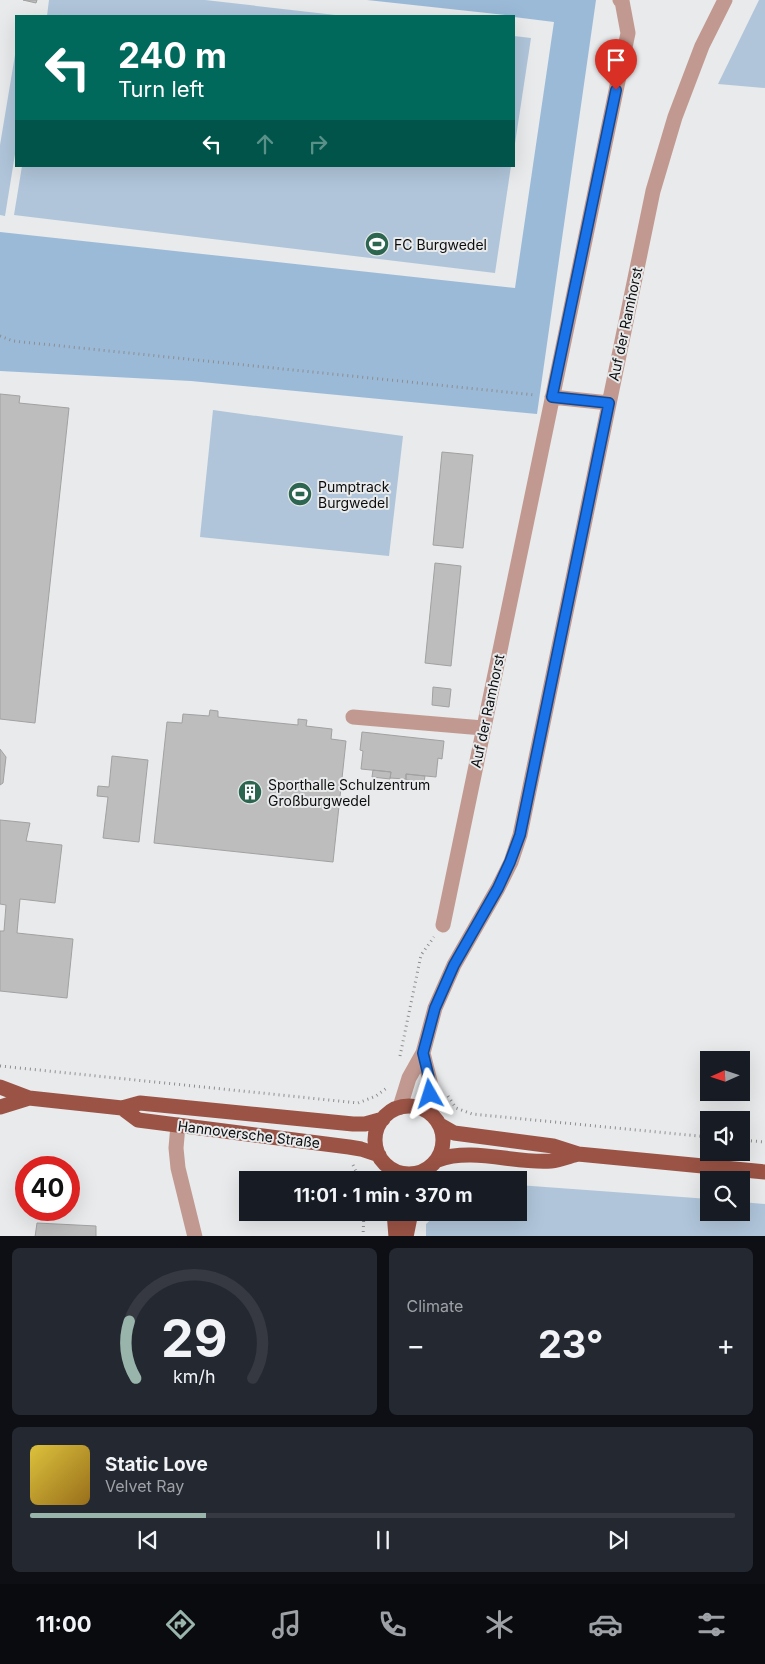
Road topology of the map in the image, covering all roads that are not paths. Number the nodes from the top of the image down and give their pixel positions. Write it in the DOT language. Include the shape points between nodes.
graph roads {
  1 [pos="620,0"];
  2 [pos="725,0"];
  3 [pos="552,397"];
  4 [pos="609,403"];
  5 [pos="353,717"];
  6 [pos="483,728"];
  7 [pos="443,925"];
  8 [pos="423,1053"];
  9 [pos="0,1087"];
  10 [pos="29,1098"];
  11 [pos="0,1107"];
  12 [pos="122,1108"];
  13 [pos="400,1108"];
  14 [pos="430,1113"];
  15 [pos="383,1119"];
  16 [pos="178,1125"];
  17 [pos="440,1125"];
  18 [pos="578,1154"];
  19 [pos="438,1160"];
  20 [pos="386,1167"];
  21 [pos="427,1171"];
  22 [pos="765,1172"];
  23 [pos="395,1221"];
  24 [pos="409,1221"];
  25 [pos="195,1236"];
  26 [pos="396,1236"];
  27 [pos="406,1236"];
  1 -- 3 [label="street, Auf der Ramhorst" via="628,33"];
  2 -- 4 [label="street, Auf der Ramhorst" via="702,46 674,117 656,182"];
  3 -- 4 [label="street"];
  3 -- 6 [label="street, Auf der Ramhorst"];
  4 -- 8 [label="street, Auf der Ramhorst" via="520,835 498,888 454,965 435,1008"];
  5 -- 6 [label="street"];
  6 -- 7 [label="street, Auf der Ramhorst"];
  8 -- 13 [label="street, Auf der Ramhorst" via="409,1078"];
  8 -- 14 [label="street, Auf der Ramhorst" via="430,1082"];
  9 -- 10 [label="main road, Hannoversche Straße"];
  10 -- 11 [label="main road, Hannoversche Straße"];
  10 -- 12 [label="main road, Hannoversche Straße"];
  12 -- 15 [label="main road, Hannoversche Straße" via="140,1103 353,1124"];
  12 -- 16 [label="main road, Hannoversche Straße" via="138,1120"];
  13 -- 14 [label="main road" via="410,1106"];
  13 -- 15 [label="main road"];
  14 -- 17 [label="main road"];
  15 -- 20 [label="main road" via="376,1136"];
  16 -- 20 [label="main road, Hannoversche Straße" via="361,1149"];
  16 -- 25 [label="street" via="178,1168"];
  17 -- 18 [label="main road" via="454,1133 552,1146"];
  17 -- 19 [label="main road" via="443,1143"];
  18 -- 19 [label="main road" via="552,1161 467,1156"];
  18 -- 22 [label="main road"];
  19 -- 21 [label="main road"];
  23 -- 26 [label="main road"];
  24 -- 27 [label="main road"];
}
